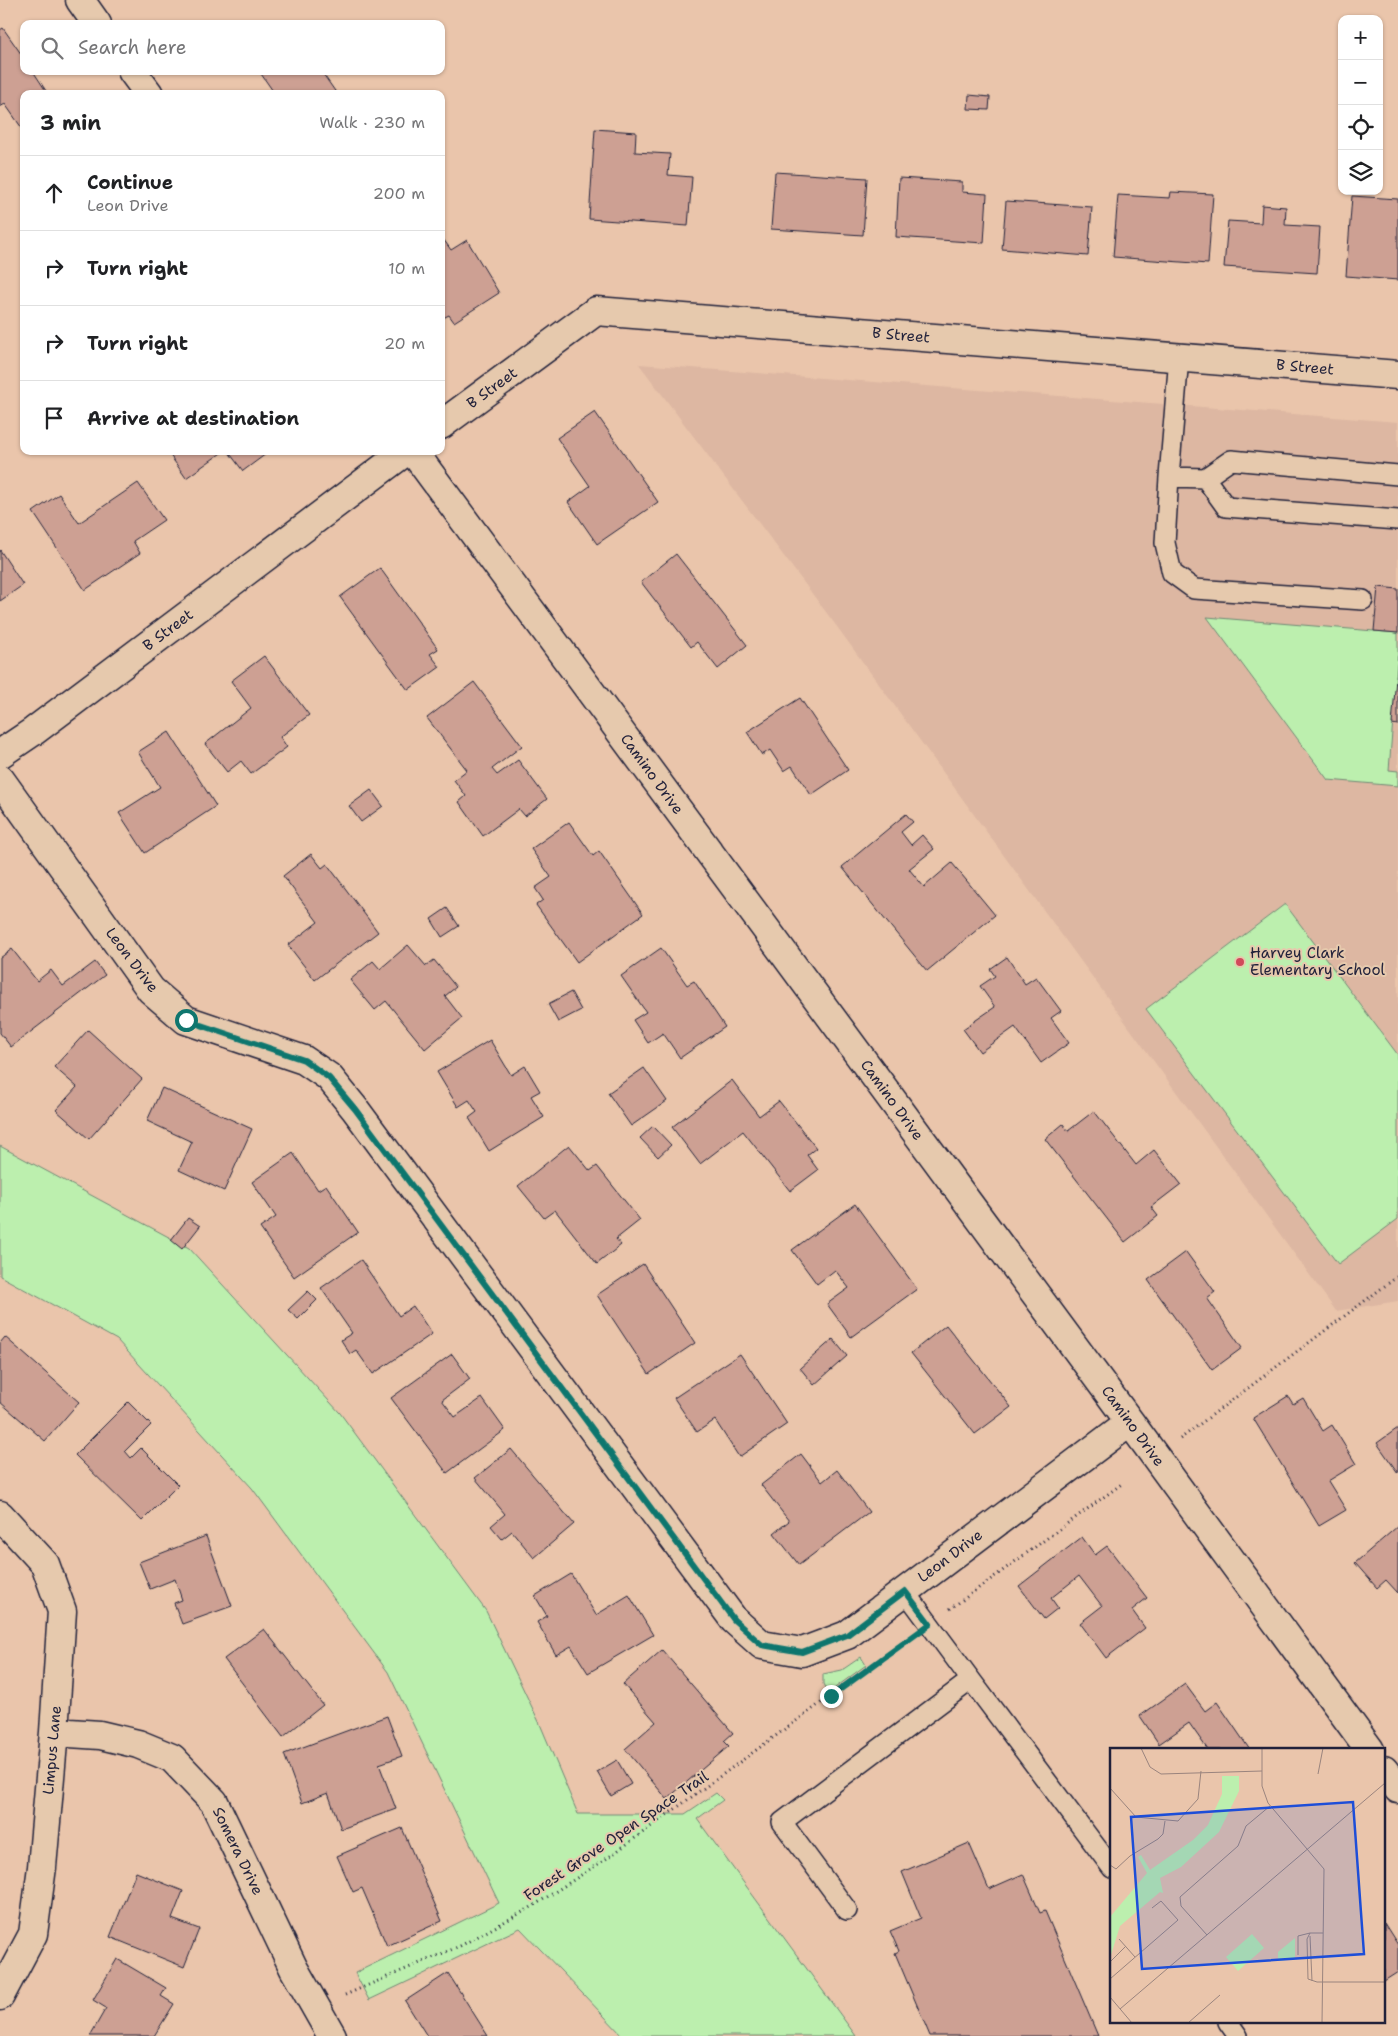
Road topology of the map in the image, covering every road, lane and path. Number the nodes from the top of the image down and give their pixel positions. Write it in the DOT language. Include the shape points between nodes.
graph roads {
  1 [pos="80,0"];
  2 [pos="94,20"];
  3 [pos="135,75"];
  4 [pos="146,90"];
  5 [pos="1179,357"];
  6 [pos="1398,375"];
  7 [pos="445,423"];
  8 [pos="401,455"];
  9 [pos="416,455"];
  10 [pos="1398,475"];
  11 [pos="1169,478"];
  12 [pos="1205,478"];
  13 [pos="1398,520"];
  14 [pos="1363,600"];
  15 [pos="0,754"];
  16 [pos="0,779"];
  17 [pos="1398,1276"];
  18 [pos="1130,1422"];
  19 [pos="1180,1439"];
  20 [pos="1123,1483"];
  21 [pos="0,1515"];
  22 [pos="905,1591"];
  23 [pos="930,1624"];
  24 [pos="971,1680"];
  25 [pos="54,1732"];
  26 [pos="1369,1748"];
  27 [pos="1386,1773"];
  28 [pos="1398,1789"];
  29 [pos="1110,1865"];
  30 [pos="847,1910"];
  31 [pos="0,1996"];
  32 [pos="317,2008"];
  33 [pos="1229,2024"];
  34 [pos="332,2036"];
  35 [pos="1238,2036"];
  1 -- 2 [label="street"];
  3 -- 4 [label="street"];
  5 -- 6 [label="street, B Street"];
  5 -- 7 [label="street, B Street" via="596,311"];
  5 -- 11 [label="lane"];
  8 -- 15 [label="street, B Street"];
  9 -- 18 [label="street, Camino Drive"];
  10 -- 12 [label="lane" via="1231,460"];
  11 -- 12 [label="lane"];
  11 -- 14 [label="lane" via="1165,543 1172,573 1194,589"];
  12 -- 13 [label="lane" via="1226,507"];
  16 -- 22 [label="street, Leon Drive" via="151,990 186,1020 304,1060 329,1078 734,1620 762,1645 802,1652 847,1635"];
  17 -- 19 [label="path"];
  18 -- 22 [label="street, Leon Drive"];
  18 -- 26 [label="street, Camino Drive"];
  20 -- 23 [label="path, Forest Grove Open Space Trail"];
  21 -- 25 [label="street, Limpus Lane" via="45,1564 62,1611"];
  22 -- 23 [label="lane"];
  23 -- 24 [label="lane"];
  23 -- 32 [label="path, Forest Grove Open Space Trail" via="610,1857 530,1908 460,1946"];
  24 -- 29 [label="lane"];
  24 -- 30 [label="lane" via="782,1822"];
  25 -- 31 [label="street, Limpus Lane" via="33,1934"];
  25 -- 32 [label="street, Somera Drive" via="100,1735 138,1744 172,1758 214,1802 294,1970"];
  27 -- 28 [label="street"];
  32 -- 34 [label="street, Somera Drive"];
  33 -- 35 [label="lane"];
}
